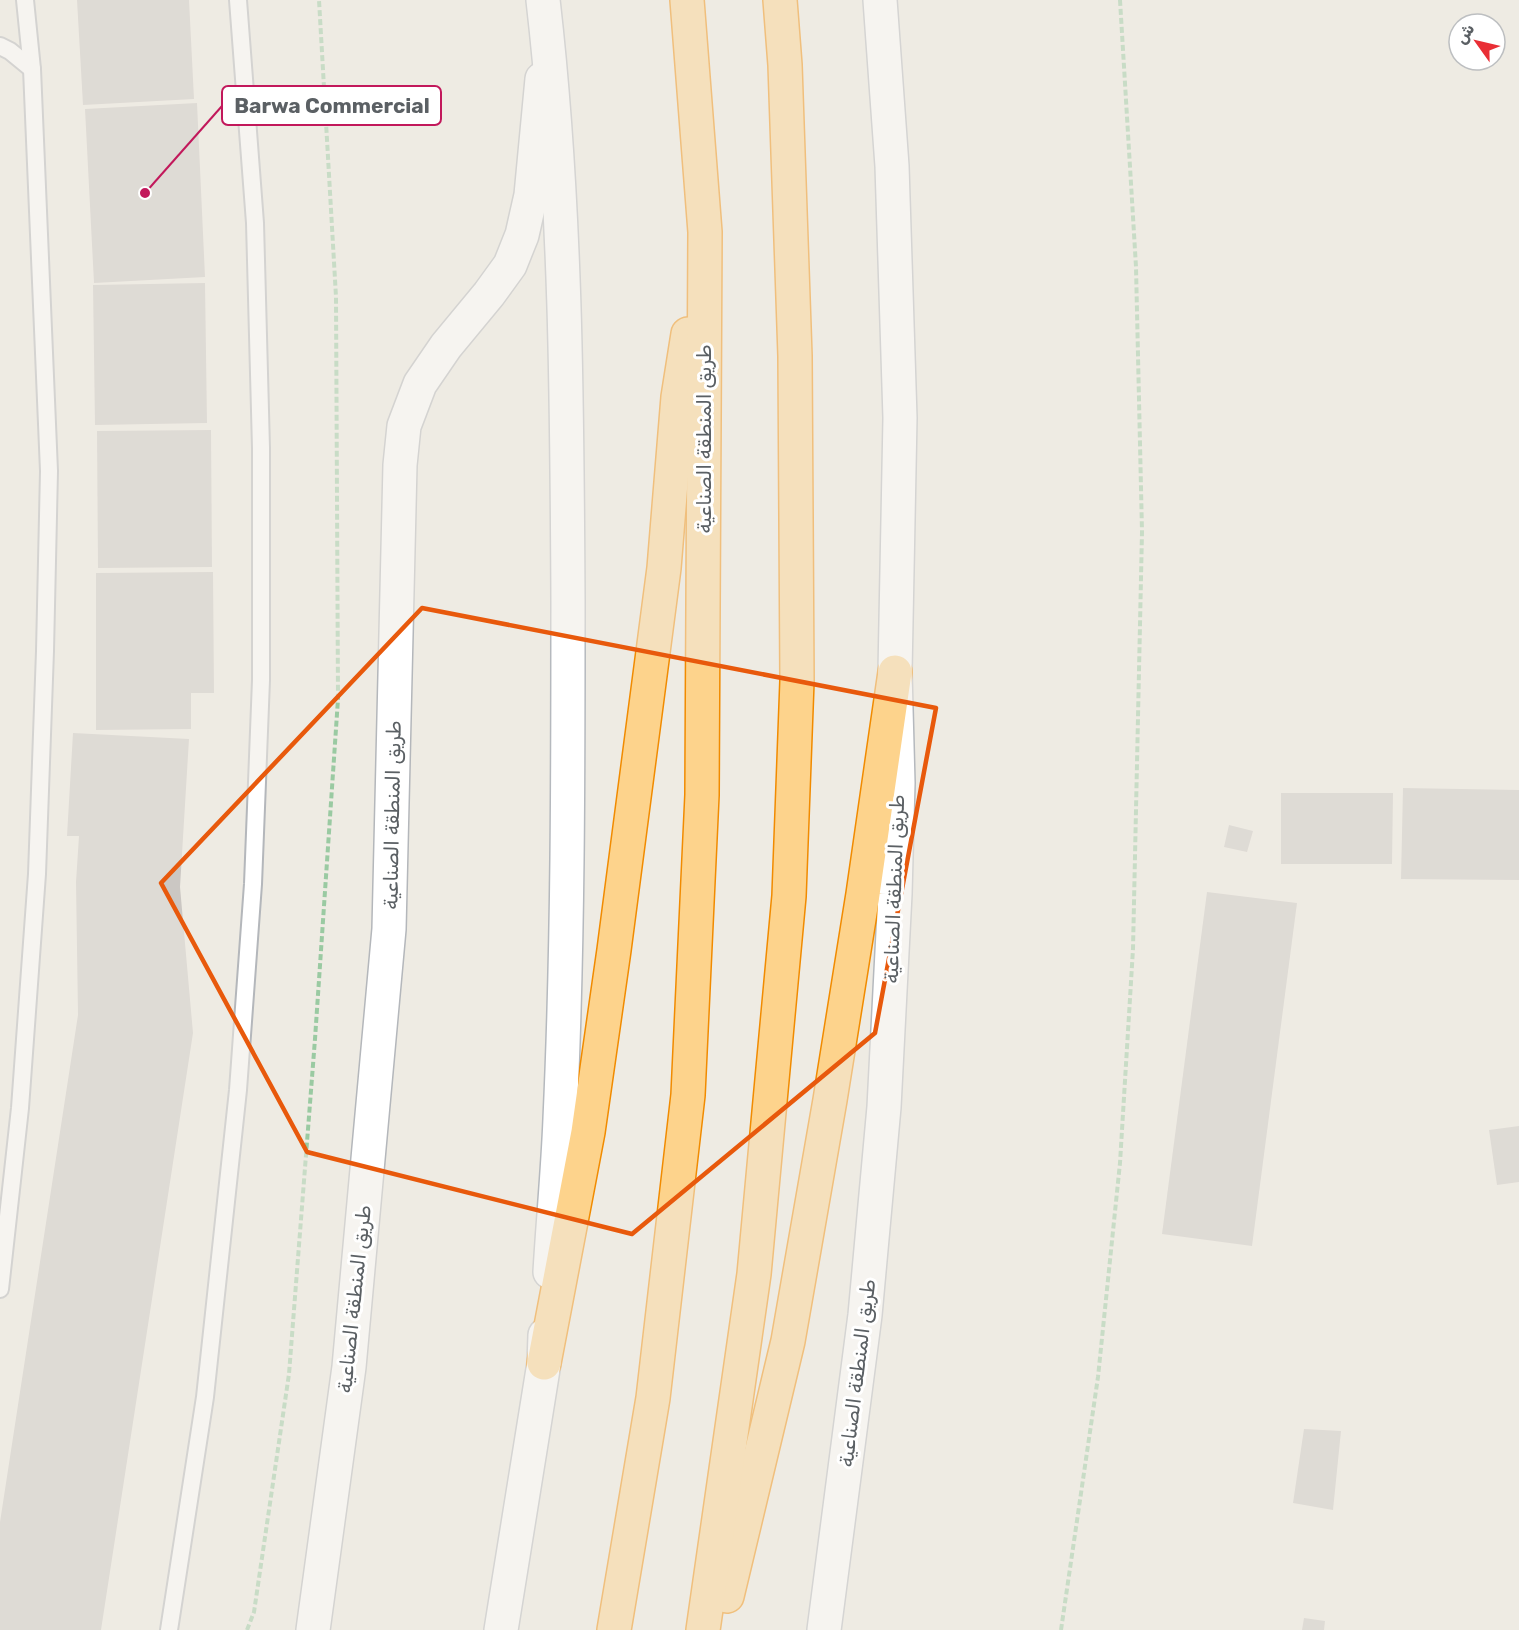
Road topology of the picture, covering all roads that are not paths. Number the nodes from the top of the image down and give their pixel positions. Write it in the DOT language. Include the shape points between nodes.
graph roads {
  1 [pos="25,0"];
  2 [pos="238,0"];
  3 [pos="543,0"];
  4 [pos="687,0"];
  5 [pos="780,0"];
  6 [pos="880,0"];
  7 [pos="547,33"];
  8 [pos="0,46"];
  9 [pos="32,69"];
  10 [pos="705,232"];
  11 [pos="895,672"];
  12 [pos="0,1289"];
  13 [pos="544,1363"];
  14 [pos="311,1622"];
  15 [pos="169,1630"];
  16 [pos="501,1630"];
  17 [pos="614,1630"];
  18 [pos="704,1630"];
  19 [pos="720,1630"];
  20 [pos="824,1630"];
  1 -- 9 [label="lane"];
  2 -- 15 [label="lane" via="255,223 261,448 261,680 254,860 238,1090 205,1397"];
  3 -- 7 [label="street, طريق المنطقة الصناعية"];
  4 -- 10 [label="highway, طريق المنطقة الصناعية"];
  5 -- 18 [label="highway" via="795,368 798,681 789,896 754,1274"];
  6 -- 11 [label="street, طريق المنطقة الصناعية" via="892,166 900,418"];
  7 -- 13 [label="street, طريق المنطقة الصناعية" via="560,197 566,352 568,725 560,1120"];
  7 -- 14 [label="street, طريق المنطقة الصناعية" via="531,195 522,235 510,265 420,384 404,426 389,929 349,1367"];
  8 -- 9 [label="lane"];
  9 -- 12 [label="lane" via="49,471 46,629 37,874 20,1108"];
  10 -- 13 [label="highway" via="678,397 664,567 589,1121"];
  10 -- 17 [label="highway, طريق المنطقة الصناعية" via="702,795 688,1095 653,1398"];
  11 -- 19 [label="highway" via="830,1100 790,1329"];
  11 -- 20 [label="street, طريق المنطقة الصناعية" via="898,805 884,1107 865,1315"];
  13 -- 16 [label="street, طريق المنطقة الصناعية"];
}
